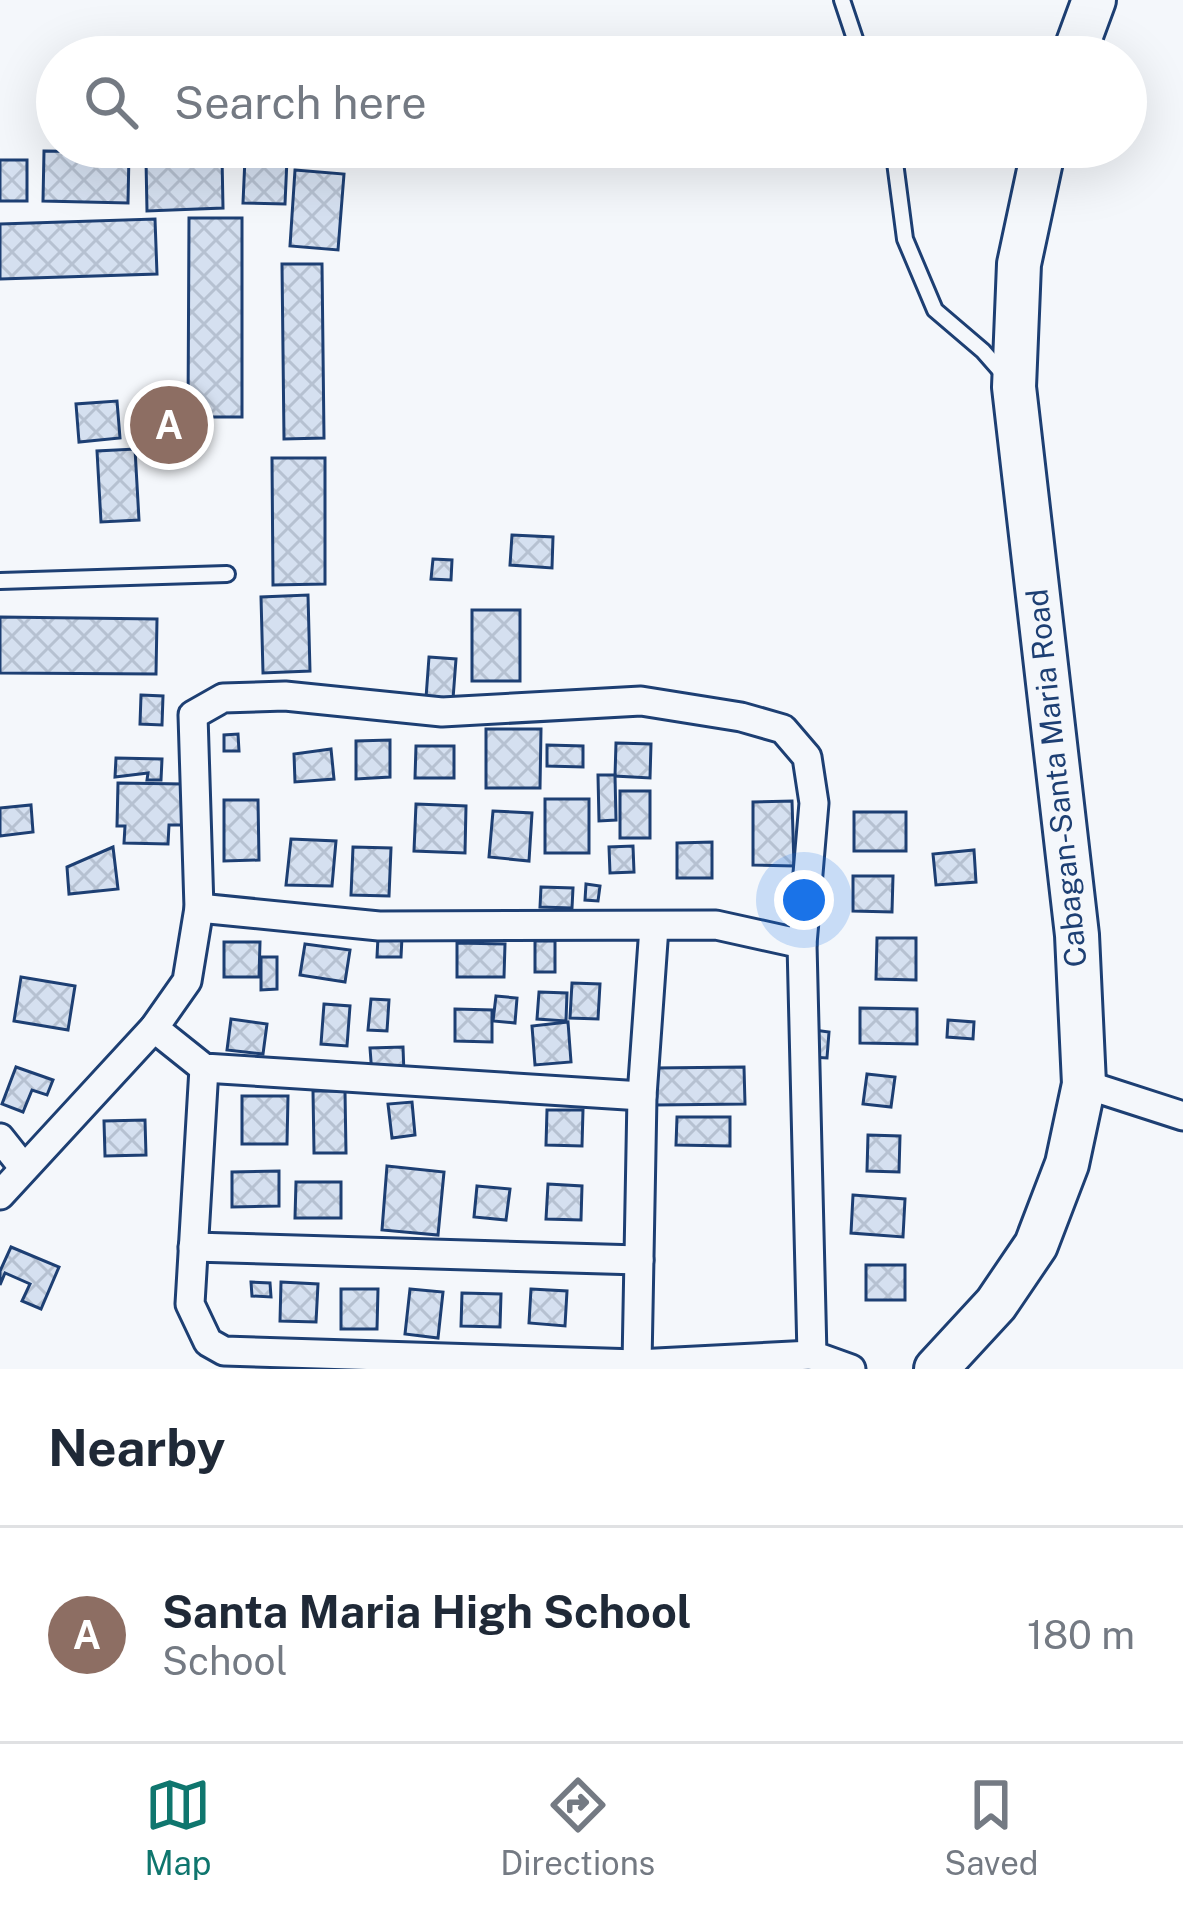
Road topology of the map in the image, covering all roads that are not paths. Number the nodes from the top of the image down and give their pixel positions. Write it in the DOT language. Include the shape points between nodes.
graph roads {
  1 [pos="842,0"];
  2 [pos="1094,0"];
  3 [pos="854,36"];
  4 [pos="1081,36"];
  5 [pos="896,168"];
  6 [pos="1039,168"];
  7 [pos="1014,387"];
  8 [pos="227,574"];
  9 [pos="0,581"];
  10 [pos="199,908"];
  11 [pos="654,927"];
  12 [pos="802,944"];
  13 [pos="154,1028"];
  14 [pos="204,1068"];
  15 [pos="1084,1084"];
  16 [pos="642,1096"];
  17 [pos="1183,1116"];
  18 [pos="0,1138"];
  19 [pos="23,1167"];
  20 [pos="0,1195"];
  21 [pos="194,1247"];
  22 [pos="639,1260"];
  23 [pos="812,1355"];
  24 [pos="637,1364"];
  25 [pos="851,1369"];
  26 [pos="936,1369"];
  1 -- 3 [label="lane"];
  2 -- 4 [label="main road"];
  5 -- 7 [label="lane" via="904,239 935,310"];
  6 -- 7 [label="main road, Cabagan-Santa Maria Road" via="1019,263"];
  7 -- 15 [label="main road, Cabagan-Santa Maria Road" via="1077,934"];
  8 -- 9 [label="lane"];
  10 -- 11 [label="street" via="379,926"];
  10 -- 12 [label="street" via="193,715 224,698 442,712 641,701 783,729 806,757 814,803"];
  10 -- 13 [label="street" via="187,981"];
  11 -- 12 [label="street" via="716,925"];
  11 -- 16 [label="street"];
  12 -- 23 [label="street"];
  13 -- 14 [label="street"];
  13 -- 19 [label="street"];
  14 -- 16 [label="street"];
  14 -- 21 [label="street"];
  15 -- 17 [label="street"];
  15 -- 26 [label="main road, Cabagan-Santa Maria Road" via="1036,1245"];
  16 -- 22 [label="street"];
  18 -- 19 [label="street"];
  19 -- 20 [label="street"];
  21 -- 22 [label="street"];
  21 -- 24 [label="street" via="190,1304 208,1342 224,1351"];
  22 -- 24 [label="street"];
  23 -- 24 [label="street"];
  23 -- 25 [label="street"];
}
